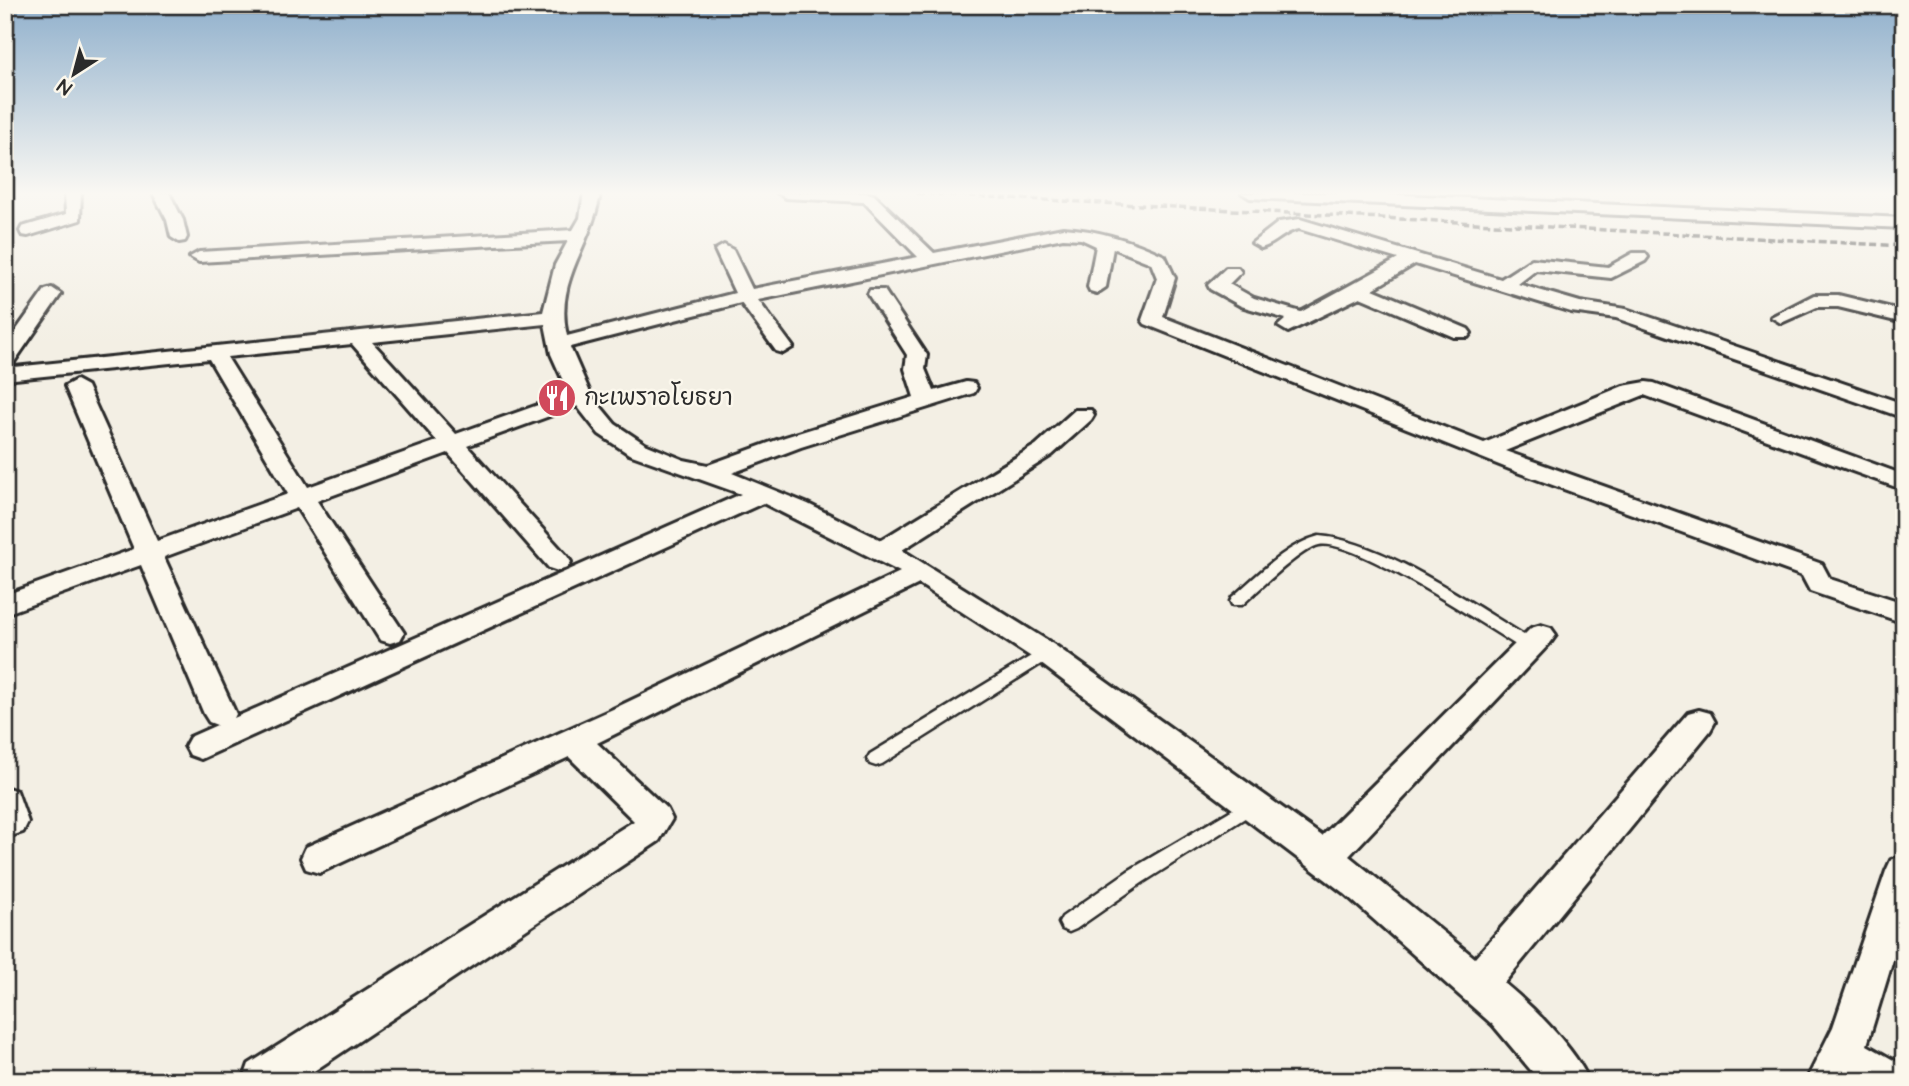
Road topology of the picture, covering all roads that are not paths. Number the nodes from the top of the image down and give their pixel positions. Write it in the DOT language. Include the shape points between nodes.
graph roads {
  1 [pos="429,244"];
  2 [pos="575,244"];
  3 [pos="914,244"];
  4 [pos="1006,244"];
  5 [pos="1105,244"];
  6 [pos="1114,244"];
  7 [pos="1363,244"];
  8 [pos="724,250"];
  9 [pos="199,257"];
  10 [pos="1639,257"];
  11 [pos="929,258"];
  12 [pos="1413,258"];
  13 [pos="1232,272"];
  14 [pos="1504,286"];
  15 [pos="1097,287"];
  16 [pos="1359,290"];
  17 [pos="52,293"];
  18 [pos="877,294"];
  19 [pos="746,297"];
  20 [pos="1781,317"];
  21 [pos="1904,317"];
  22 [pos="1303,318"];
  23 [pos="1281,329"];
  24 [pos="556,331"];
  25 [pos="1461,333"];
  26 [pos="361,342"];
  27 [pos="783,347"];
  28 [pos="219,360"];
  29 [pos="5,361"];
  30 [pos="5,374"];
  31 [pos="76,386"];
  32 [pos="966,388"];
  33 [pos="581,397"];
  34 [pos="926,400"];
  35 [pos="1904,411"];
  36 [pos="1083,415"];
  37 [pos="452,445"];
  38 [pos="1484,451"];
  39 [pos="710,473"];
  40 [pos="1904,483"];
  41 [pos="763,494"];
  42 [pos="303,499"];
  43 [pos="882,551"];
  44 [pos="150,553"];
  45 [pos="558,562"];
  46 [pos="920,573"];
  47 [pos="1237,601"];
  48 [pos="5,605"];
  49 [pos="1904,613"];
  50 [pos="390,633"];
  51 [pos="1535,640"];
  52 [pos="1046,653"];
  53 [pos="219,714"];
  54 [pos="1699,722"];
  55 [pos="574,741"];
  56 [pos="201,746"];
  57 [pos="876,760"];
  58 [pos="1250,806"];
  59 [pos="319,858"];
  60 [pos="1324,858"];
  61 [pos="1904,871"];
  62 [pos="1069,923"];
  63 [pos="1477,985"];
  64 [pos="1835,1068"];
  65 [pos="264,1079"];
  66 [pos="1568,1081"];
  67 [pos="1889,1081"];
  1 -- 9 [label="street"];
  2 -- 24 [label="street" via="564,265"];
  3 -- 11 [label="street"];
  4 -- 11 [label="street"];
  5 -- 15 [label="street"];
  6 -- 38 [label="street" via="1159,260 1166,278 1152,320"];
  7 -- 12 [label="street"];
  8 -- 19 [label="street"];
  10 -- 14 [label="street" via="1611,273 1532,264"];
  11 -- 19 [label="street"];
  12 -- 14 [label="street"];
  12 -- 16 [label="street"];
  13 -- 22 [label="street" via="1217,285 1254,305"];
  14 -- 35 [label="street" via="1578,308 1629,316"];
  16 -- 22 [label="street"];
  16 -- 25 [label="street"];
  17 -- 29 [label="street"];
  18 -- 34 [label="street" via="917,355 915,369"];
  19 -- 24 [label="street"];
  19 -- 27 [label="street"];
  20 -- 21 [label="street" via="1814,301 1861,305"];
  22 -- 23 [label="street"];
  24 -- 30 [label="street"];
  24 -- 33 [label="street"];
  26 -- 37 [label="street"];
  28 -- 42 [label="street"];
  31 -- 44 [label="street"];
  32 -- 34 [label="street"];
  33 -- 37 [label="street"];
  33 -- 39 [label="street" via="607,429 637,449"];
  34 -- 39 [label="street"];
  36 -- 43 [label="street" via="1044,450"];
  37 -- 42 [label="street"];
  37 -- 45 [label="street"];
  38 -- 40 [label="street" via="1640,388"];
  38 -- 49 [label="street" via="1812,570 1820,585"];
  39 -- 41 [label="street"];
  41 -- 43 [label="street"];
  41 -- 56 [label="street"];
  42 -- 44 [label="street"];
  42 -- 50 [label="street"];
  43 -- 46 [label="street"];
  44 -- 48 [label="street"];
  44 -- 53 [label="street"];
  46 -- 52 [label="street"];
  46 -- 55 [label="street"];
  47 -- 51 [label="lane" via="1317,540 1335,539"];
  51 -- 60 [label="street"];
  52 -- 57 [label="lane"];
  52 -- 58 [label="street"];
  54 -- 63 [label="street"];
  55 -- 59 [label="street"];
  55 -- 65 [label="street" via="645,806 655,819 647,831"];
  58 -- 60 [label="street"];
  58 -- 62 [label="lane"];
  60 -- 63 [label="street"];
  61 -- 64 [label="street"];
  63 -- 66 [label="street" via="1507,1011"];
  64 -- 67 [label="street"];
}
